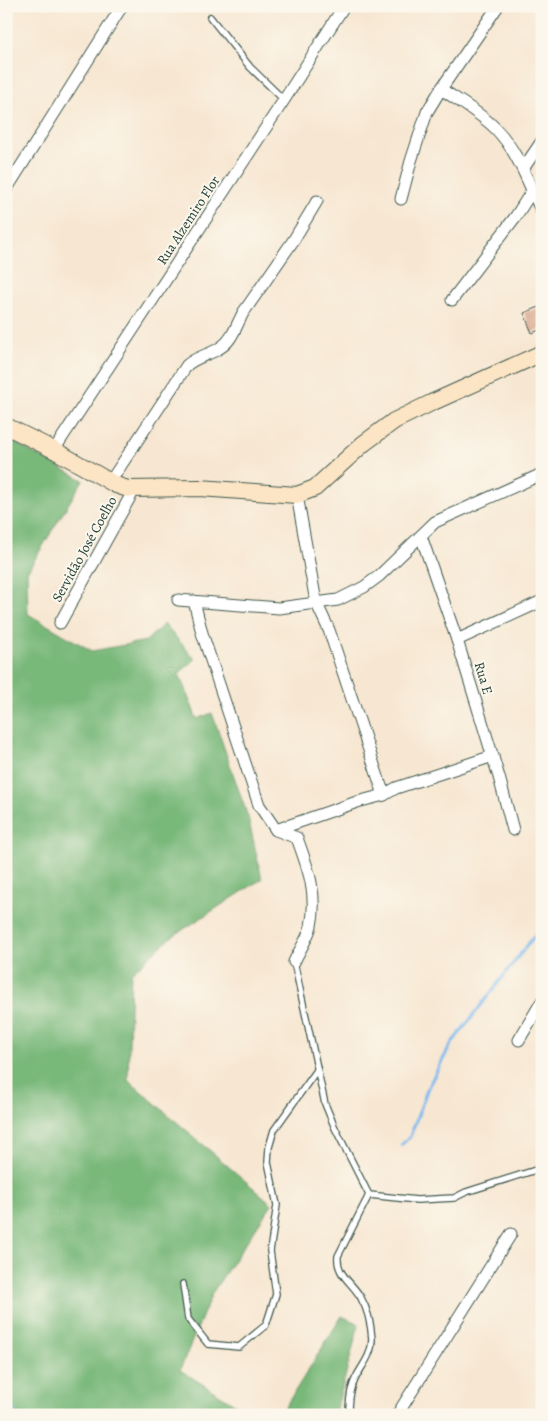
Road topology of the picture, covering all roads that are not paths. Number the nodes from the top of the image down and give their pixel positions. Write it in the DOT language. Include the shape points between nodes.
graph roads {
  1 [pos="122,6"];
  2 [pos="344,6"];
  3 [pos="498,6"];
  4 [pos="210,17"];
  5 [pos="441,90"];
  6 [pos="284,100"];
  7 [pos="542,141"];
  8 [pos="523,169"];
  9 [pos="6,190"];
  10 [pos="532,191"];
  11 [pos="401,199"];
  12 [pos="318,201"];
  13 [pos="542,212"];
  14 [pos="452,300"];
  15 [pos="542,353"];
  16 [pos="6,426"];
  17 [pos="54,450"];
  18 [pos="542,474"];
  19 [pos="110,482"];
  20 [pos="134,490"];
  21 [pos="298,495"];
  22 [pos="421,536"];
  23 [pos="178,600"];
  24 [pos="194,601"];
  25 [pos="542,601"];
  26 [pos="316,602"];
  27 [pos="60,623"];
  28 [pos="457,640"];
  29 [pos="493,756"];
  30 [pos="384,795"];
  31 [pos="276,830"];
  32 [pos="513,830"];
  33 [pos="294,962"];
  34 [pos="542,1001"];
  35 [pos="519,1040"];
  36 [pos="317,1070"];
  37 [pos="542,1168"];
  38 [pos="369,1195"];
  39 [pos="512,1234"];
  40 [pos="183,1284"];
  41 [pos="349,1415"];
  42 [pos="397,1415"];
  1 -- 9 [label="street"];
  2 -- 6 [label="street, Rua Alzemiro Flor"];
  3 -- 5 [label="street"];
  4 -- 6 [label="lane" via="250,66"];
  5 -- 8 [label="street" via="494,127"];
  5 -- 11 [label="street" via="420,132"];
  6 -- 17 [label="street, Rua Alzemiro Flor"];
  7 -- 8 [label="street"];
  8 -- 10 [label="street"];
  10 -- 13 [label="street"];
  10 -- 14 [label="street"];
  12 -- 19 [label="street" via="242,313 228,340 187,365"];
  15 -- 21 [label="street" via="394,422 363,444 315,488"];
  16 -- 17 [label="street"];
  17 -- 19 [label="street"];
  18 -- 22 [label="street" via="435,522"];
  19 -- 20 [label="street"];
  20 -- 21 [label="street" via="200,488"];
  20 -- 27 [label="street, Servidão José Coelho"];
  21 -- 26 [label="street"];
  22 -- 26 [label="street" via="364,587 338,600"];
  22 -- 28 [label="street, Rua E"];
  23 -- 24 [label="street"];
  24 -- 26 [label="street" via="279,608"];
  24 -- 31 [label="street" via="259,805"];
  25 -- 28 [label="street"];
  26 -- 30 [label="street" via="329,630"];
  28 -- 29 [label="street, Rua E"];
  29 -- 30 [label="street" via="396,788"];
  29 -- 32 [label="street, Rua E"];
  30 -- 31 [label="street"];
  31 -- 33 [label="street" via="297,838 311,875 311,927"];
  33 -- 36 [label="lane"];
  34 -- 35 [label="street"];
  36 -- 38 [label="lane" via="324,1104"];
  36 -- 40 [label="lane" via="274,1130 269,1147 268,1162 277,1205 270,1251 276,1294 266,1326 239,1347 208,1344 188,1319"];
  37 -- 38 [label="lane" via="454,1198 417,1200"];
  38 -- 41 [label="lane" via="338,1256 337,1265 368,1312 372,1340 369,1357 352,1387"];
  39 -- 42 [label="street"];
}
